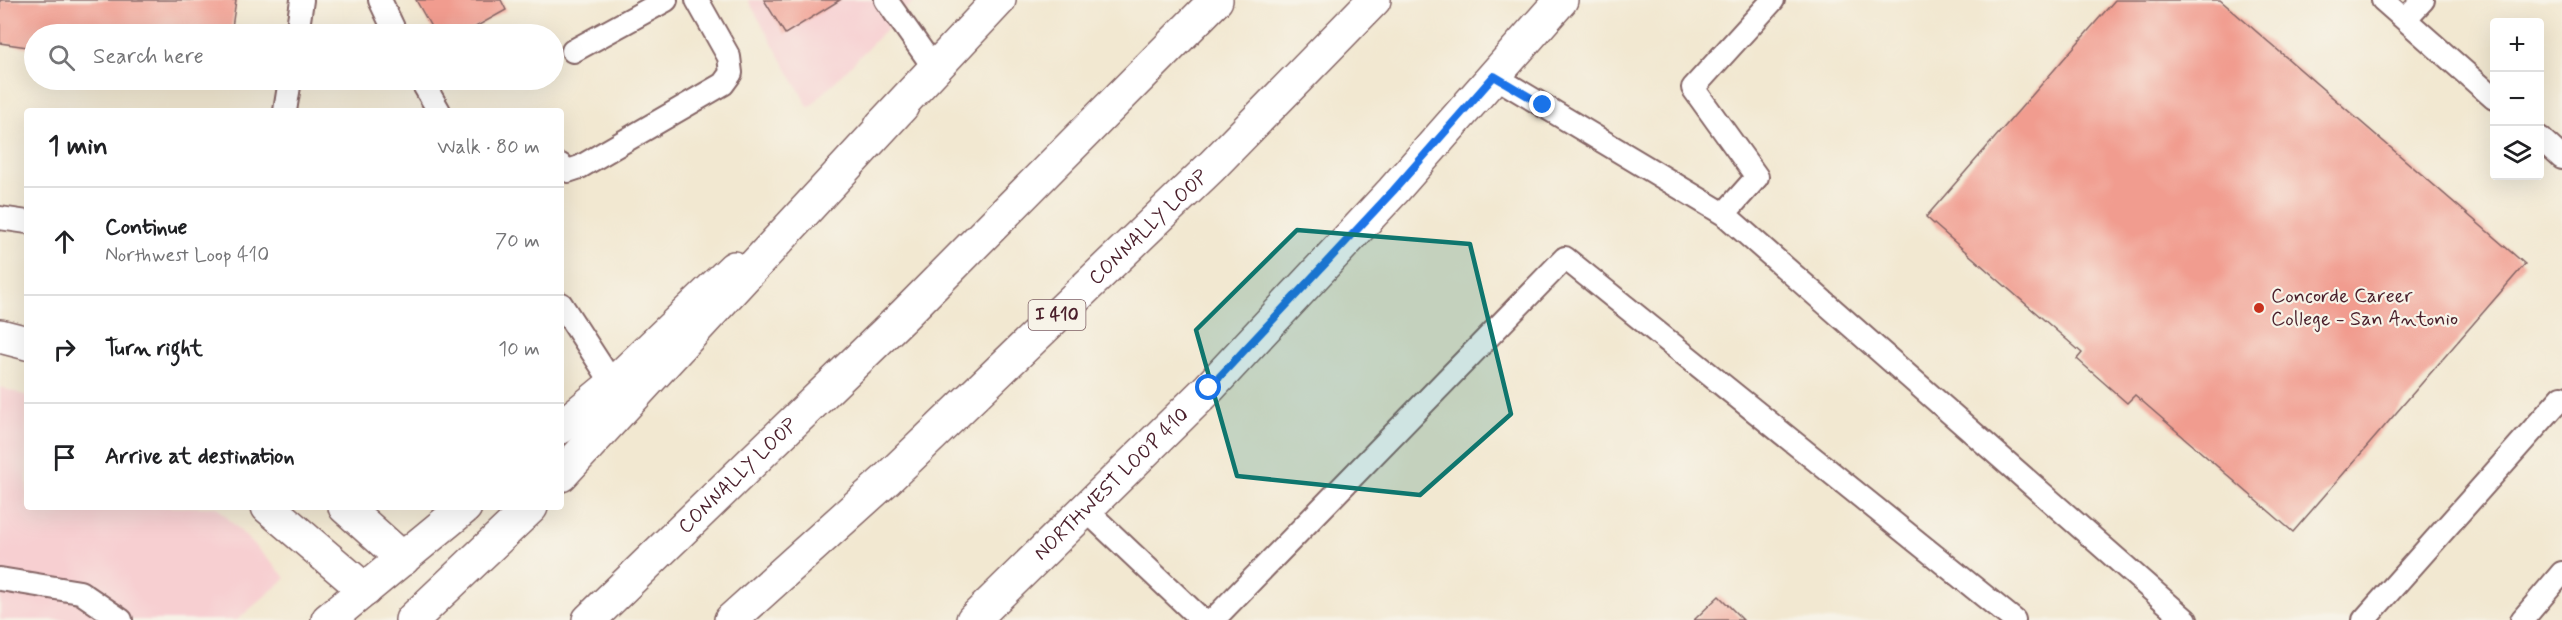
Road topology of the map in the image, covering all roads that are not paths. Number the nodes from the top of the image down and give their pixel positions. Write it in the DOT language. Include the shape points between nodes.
graph roads {
  1 [pos="302,0"];
  2 [pos="380,0"];
  3 [pos="666,0"];
  4 [pos="697,0"];
  5 [pos="886,0"];
  6 [pos="999,0"];
  7 [pos="1216,0"];
  8 [pos="1374,0"];
  9 [pos="1562,0"];
  10 [pos="1773,0"];
  11 [pos="2383,0"];
  12 [pos="2423,0"];
  13 [pos="2405,19"];
  14 [pos="298,24"];
  15 [pos="391,24"];
  16 [pos="573,51"];
  17 [pos="935,69"];
  18 [pos="1494,76"];
  19 [pos="288,90"];
  20 [pos="427,90"];
  21 [pos="2490,94"];
  22 [pos="902,105"];
  23 [pos="285,108"];
  24 [pos="438,108"];
  25 [pos="2544,142"];
  26 [pos="2562,158"];
  27 [pos="564,168"];
  28 [pos="1725,214"];
  29 [pos="0,218"];
  30 [pos="24,222"];
  31 [pos="564,309"];
  32 [pos="0,336"];
  33 [pos="24,342"];
  34 [pos="613,384"];
  35 [pos="2562,397"];
  36 [pos="564,425"];
  37 [pos="564,472"];
  38 [pos="1085,509"];
  39 [pos="272,510"];
  40 [pos="348,510"];
  41 [pos="461,510"];
  42 [pos="528,510"];
  43 [pos="403,559"];
  44 [pos="2562,573"];
  45 [pos="0,579"];
  46 [pos="365,590"];
  47 [pos="121,620"];
  48 [pos="328,620"];
  49 [pos="412,620"];
  50 [pos="589,620"];
  51 [pos="731,620"];
  52 [pos="974,620"];
  53 [pos="1202,620"];
  54 [pos="1213,620"];
  55 [pos="2014,620"];
  56 [pos="2186,620"];
  57 [pos="2364,620"];
  58 [pos="2522,620"];
  1 -- 14 [label="lane"];
  2 -- 15 [label="lane"];
  3 -- 16 [label="lane"];
  4 -- 27 [label="lane" via="729,57 730,73 723,84 580,167 568,171"];
  5 -- 17 [label="lane"];
  6 -- 17 [label="main road"];
  7 -- 50 [label="main road, CONNALLY LOOP" via="905,314"];
  8 -- 51 [label="main road, CONNALLY LOOP / I 410" via="1212,166 886,480"];
  9 -- 18 [label="main road, NORTHWEST LOOP 410"];
  10 -- 28 [label="lane" via="1694,88 1757,177"];
  11 -- 13 [label="lane"];
  12 -- 13 [label="lane"];
  13 -- 21 [label="lane"];
  17 -- 22 [label="main road"];
  18 -- 28 [label="lane"];
  18 -- 38 [label="main road, NORTHWEST LOOP 410" via="1209,388"];
  19 -- 23 [label="lane"];
  20 -- 24 [label="lane"];
  22 -- 34 [label="main road"];
  22 -- 37 [label="main road"];
  25 -- 26 [label="lane"];
  28 -- 56 [label="lane"];
  29 -- 30 [label="lane"];
  31 -- 34 [label="lane"];
  32 -- 33 [label="main road"];
  34 -- 36 [label="main road"];
  35 -- 57 [label="lane"];
  38 -- 52 [label="main road, NORTHWEST LOOP 410"];
  38 -- 53 [label="lane"];
  39 -- 46 [label="main road"];
  40 -- 43 [label="main road"];
  41 -- 43 [label="main road"];
  42 -- 49 [label="main road"];
  43 -- 46 [label="main road"];
  44 -- 58 [label="lane"];
  45 -- 47 [label="lane" via="80,592"];
  46 -- 48 [label="main road"];
  54 -- 55 [label="lane" via="1565,258"];
}
